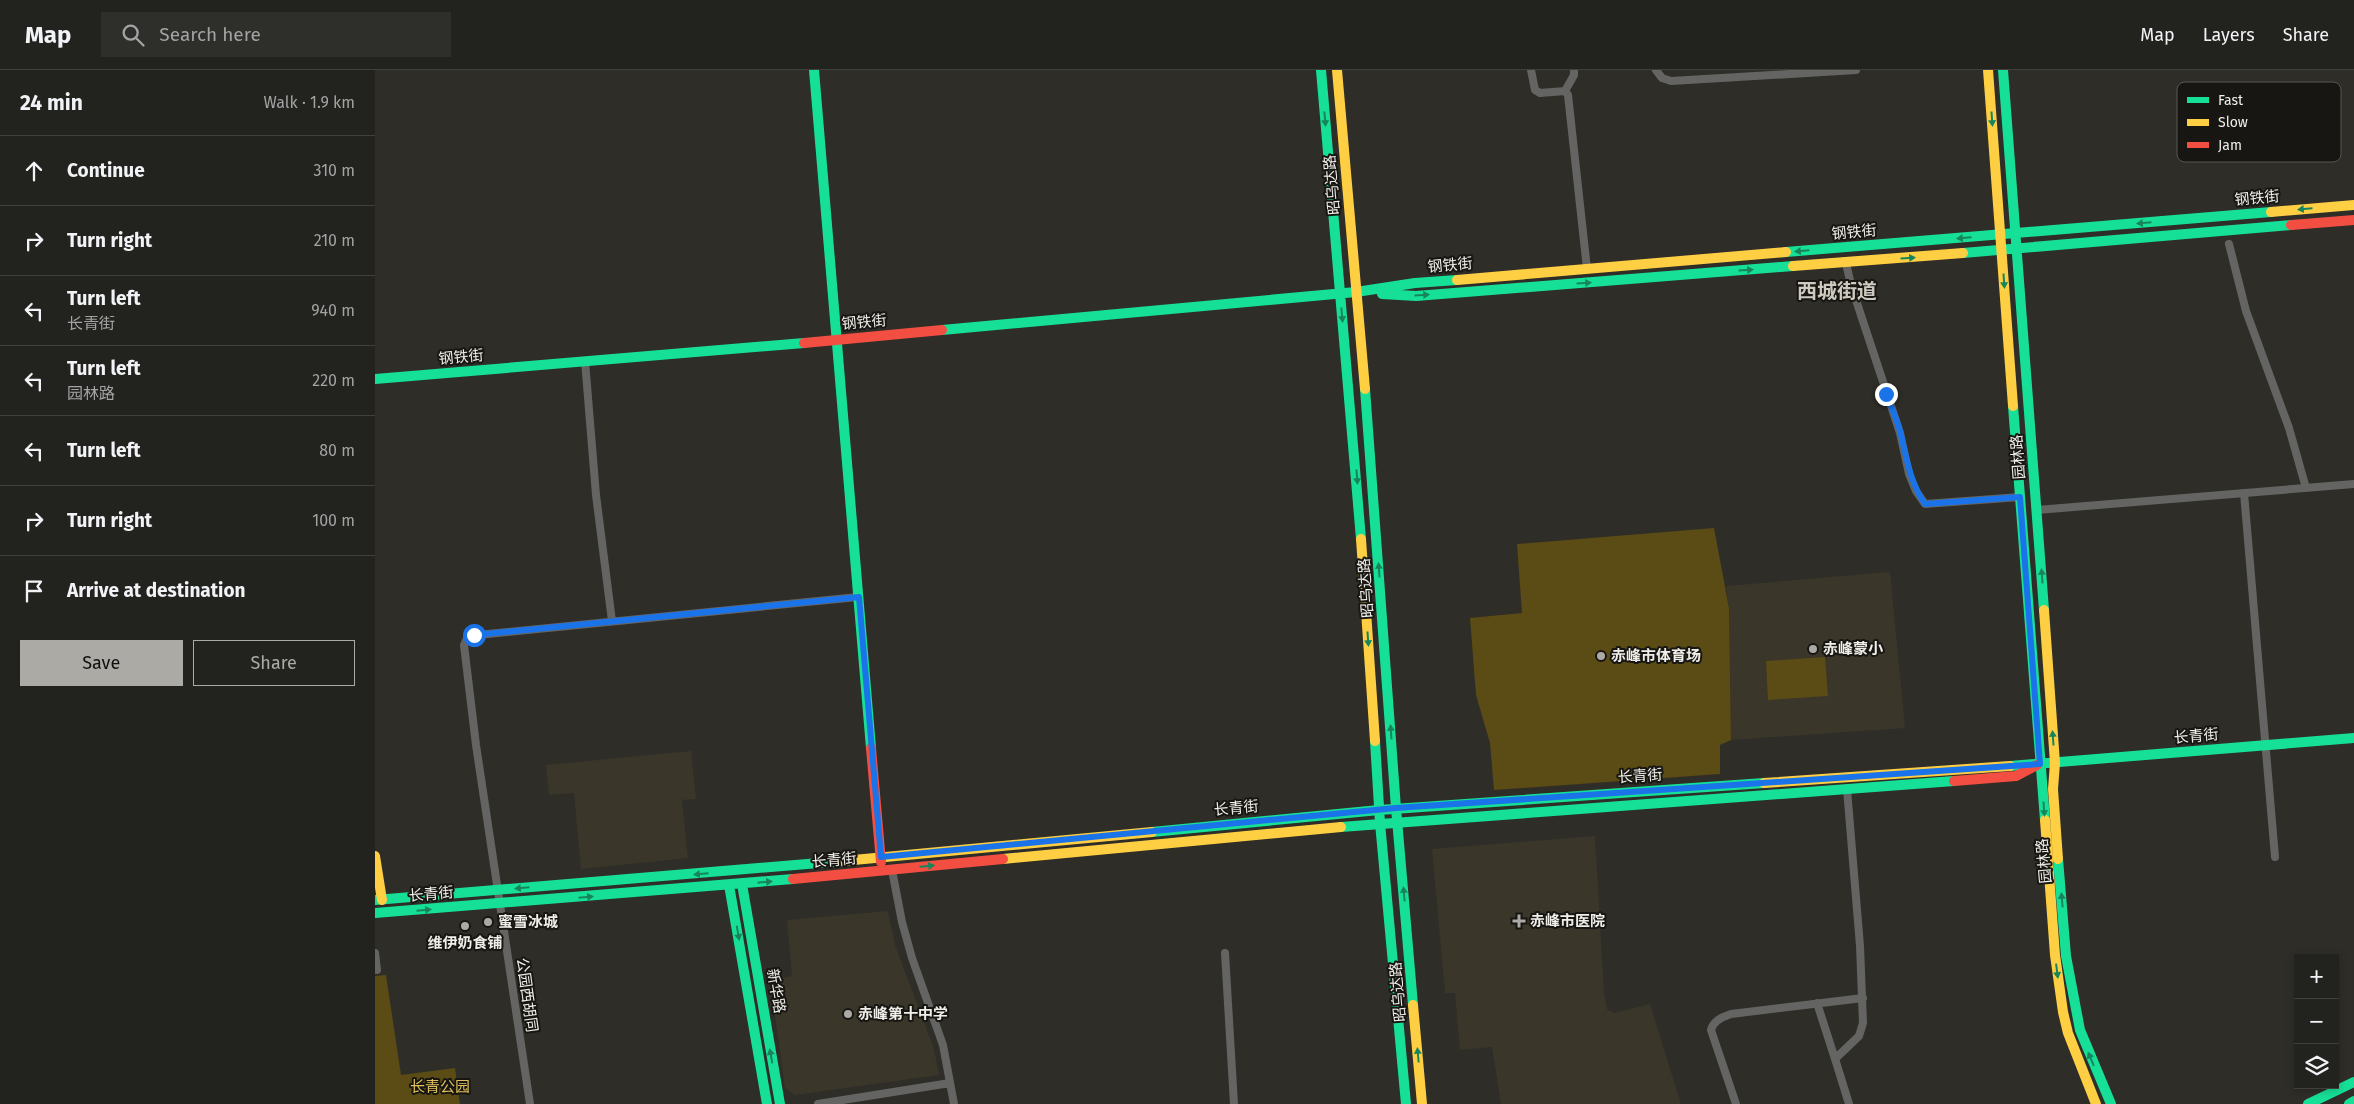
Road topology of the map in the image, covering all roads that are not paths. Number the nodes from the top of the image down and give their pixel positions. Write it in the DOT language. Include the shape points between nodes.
graph roads {
  1 [pos="814,70"];
  2 [pos="1321,70"];
  3 [pos="1337,70"];
  4 [pos="1531,70"];
  5 [pos="1574,70"];
  6 [pos="1657,70"];
  7 [pos="1856,70"];
  8 [pos="1989,70"];
  9 [pos="2003,70"];
  10 [pos="1565,91"];
  11 [pos="2354,205"];
  12 [pos="2354,220"];
  13 [pos="2016,234"];
  14 [pos="2001,235"];
  15 [pos="2229,244"];
  16 [pos="2017,249"];
  17 [pos="2002,250"];
  18 [pos="1847,263"];
  19 [pos="1587,269"];
  20 [pos="1356,292"];
  21 [pos="1341,294"];
  22 [pos="837,340"];
  23 [pos="585,361"];
  24 [pos="375,379"];
  25 [pos="2354,484"];
  26 [pos="2306,488"];
  27 [pos="2244,493"];
  28 [pos="2020,497"];
  29 [pos="2037,510"];
  30 [pos="859,597"];
  31 [pos="612,621"];
  32 [pos="2354,738"];
  33 [pos="2266,745"];
  34 [pos="2055,763"];
  35 [pos="2040,764"];
  36 [pos="1847,789"];
  37 [pos="1396,808"];
  38 [pos="1379,810"];
  39 [pos="1397,822"];
  40 [pos="1380,823"];
  41 [pos="375,856"];
  42 [pos="881,857"];
  43 [pos="2275,857"];
  44 [pos="887,870"];
  45 [pos="742,884"];
  46 [pos="729,885"];
  47 [pos="498,890"];
  48 [pos="378,900"];
  49 [pos="500,903"];
  50 [pos="375,913"];
  51 [pos="1225,953"];
  52 [pos="375,954"];
  53 [pos="377,970"];
  54 [pos="1863,998"];
  55 [pos="1817,1003"];
  56 [pos="1836,1062"];
  57 [pos="2354,1082"];
  58 [pos="951,1084"];
  59 [pos="2354,1102"];
  60 [pos="530,1104"];
  61 [pos="767,1104"];
  62 [pos="779,1104"];
  63 [pos="818,1104"];
  64 [pos="954,1104"];
  65 [pos="1235,1104"];
  66 [pos="1406,1104"];
  67 [pos="1423,1104"];
  68 [pos="1736,1104"];
  69 [pos="1849,1104"];
  70 [pos="2096,1104"];
  71 [pos="2111,1104"];
  72 [pos="2308,1104"];
  73 [pos="2349,1104"];
  1 -- 22 [label="main road"];
  2 -- 21 [label="main road, 昭乌达路, one-way"];
  3 -- 20 [label="main road, 昭乌达路"];
  4 -- 10 [label="street" via="1535,90 1540,93"];
  5 -- 10 [label="street"];
  6 -- 7 [label="street" via="1662,78 1671,81"];
  8 -- 14 [label="main road, 园林路, one-way"];
  9 -- 13 [label="main road, 园林路"];
  10 -- 19 [label="street"];
  11 -- 13 [label="main road, 钢铁街, one-way"];
  12 -- 16 [label="main road, 钢铁街"];
  13 -- 14 [label="main road, 钢铁街"];
  13 -- 16 [label="main road, 园林路"];
  14 -- 17 [label="main road, 园林路"];
  14 -- 19 [label="main road, 钢铁街, one-way"];
  15 -- 26 [label="street" via="2246,311 2289,428"];
  16 -- 17 [label="main road, 钢铁街"];
  16 -- 29 [label="main road, 园林路"];
  18 -- 17 [label="main road, 钢铁街, one-way"];
  17 -- 28 [label="main road, 园林路, one-way"];
  20 -- 18 [label="main road, 钢铁街, one-way" via="1416,296"];
  18 -- 28 [label="street" via="1851,285 1900,432 1909,474 1925,504"];
  19 -- 20 [label="main road, 钢铁街" via="1415,283"];
  20 -- 21 [label="main road, 钢铁街"];
  37 -- 20 [label="main road, 昭乌达路, one-way"];
  21 -- 22 [label="main road, 钢铁街"];
  21 -- 38 [label="main road, 昭乌达路, one-way"];
  22 -- 23 [label="main road, 钢铁街"];
  22 -- 30 [label="main road"];
  23 -- 24 [label="main road, 钢铁街"];
  23 -- 31 [label="street" via="596,495"];
  25 -- 26 [label="street"];
  26 -- 27 [label="street"];
  27 -- 29 [label="street"];
  27 -- 33 [label="street"];
  28 -- 35 [label="main road, 园林路"];
  34 -- 29 [label="main road, 园林路, one-way"];
  30 -- 31 [label="street"];
  30 -- 42 [label="main road"];
  31 -- 47 [label="street, 公园西胡同" via="468,636 464,645"];
  32 -- 33 [label="main road, 长青街"];
  33 -- 34 [label="main road, 长青街"];
  33 -- 43 [label="street"];
  34 -- 35 [label="main road, 长青街"];
  71 -- 34 [label="main road, 园林路, one-way" via="2080,1030 2071,991 2053,789"];
  35 -- 36 [label="main road, 长青街" via="2016,776"];
  35 -- 37 [label="main road, 长青街"];
  35 -- 70 [label="main road, 园林路, one-way" via="2059,988 2068,1033"];
  36 -- 39 [label="main road, 长青街"];
  36 -- 54 [label="street"];
  37 -- 38 [label="main road, 长青街"];
  37 -- 39 [label="main road, 昭乌达路"];
  38 -- 40 [label="main road, 昭乌达路"];
  38 -- 42 [label="main road, 长青街"];
  39 -- 40 [label="main road, 长青街"];
  67 -- 39 [label="main road, 昭乌达路, one-way"];
  44 -- 40 [label="main road, 长青街, one-way"];
  40 -- 66 [label="main road, 昭乌达路"];
  41 -- 48 [label="main road"];
  42 -- 44 [label="main road"];
  42 -- 47 [label="main road, 长青街, one-way"];
  45 -- 44 [label="main road, 长青街, one-way"];
  44 -- 58 [label="street" via="912,958 943,1045"];
  45 -- 46 [label="main road, 长青街"];
  62 -- 45 [label="main road, 新华路, one-way"];
  49 -- 46 [label="main road, 长青街, one-way"];
  46 -- 61 [label="main road, 新华路, one-way"];
  47 -- 48 [label="main road, 长青街"];
  47 -- 49 [label="street, 公园西胡同"];
  50 -- 49 [label="main road, 长青街, one-way"];
  49 -- 60 [label="street, 公园西胡同"];
  51 -- 65 [label="street"];
  52 -- 53 [label="street"];
  54 -- 55 [label="street"];
  54 -- 56 [label="street" via="1863,1023 1859,1036"];
  55 -- 56 [label="street"];
  55 -- 68 [label="street" via="1731,1014 1712,1025"];
  56 -- 69 [label="street"];
  57 -- 72 [label="main road"];
  58 -- 63 [label="street"];
  58 -- 64 [label="street"];
  59 -- 73 [label="main road"];
}
